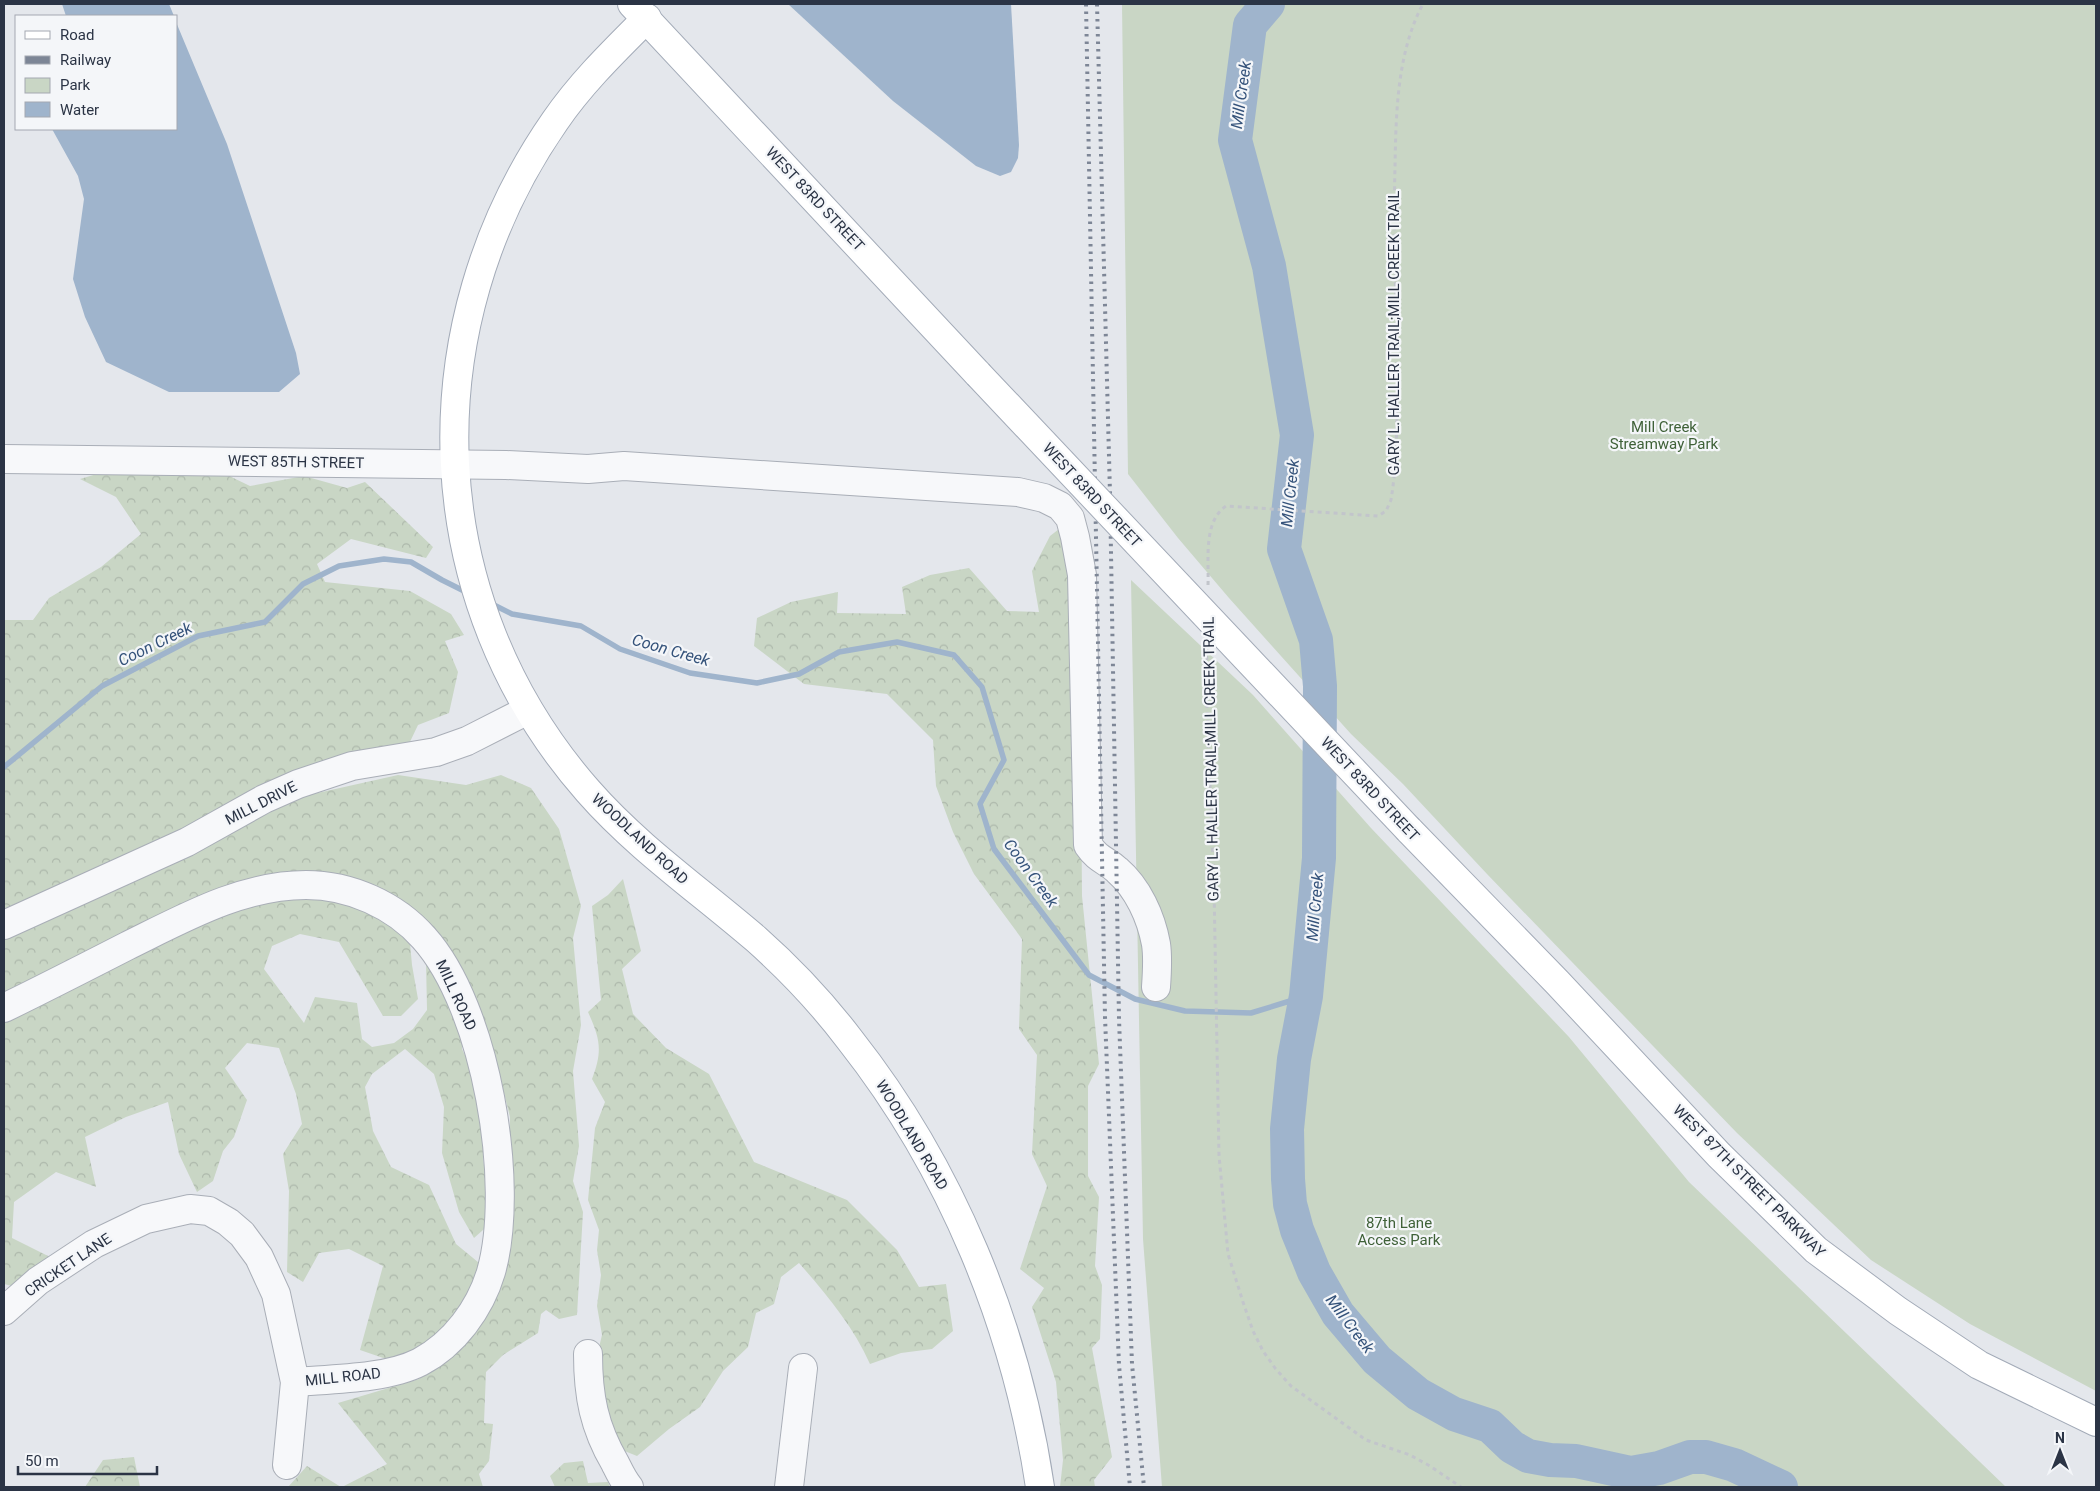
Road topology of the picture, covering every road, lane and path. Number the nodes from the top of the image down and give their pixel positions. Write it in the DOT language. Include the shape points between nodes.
graph roads {
  1 [pos="1424,4"];
  2 [pos="639,11"];
  3 [pos="4,459"];
  4 [pos="454,464"];
  5 [pos="1208,593"];
  6 [pos="1207,642"];
  7 [pos="528,710"];
  8 [pos="4,924"];
  9 [pos="1557,982"];
  10 [pos="1156,987"];
  11 [pos="4,1008"];
  12 [pos="4,1311"];
  13 [pos="588,1354"];
  14 [pos="803,1368"];
  15 [pos="295,1382"];
  16 [pos="2096,1422"];
  17 [pos="287,1465"];
  18 [pos="629,1487"];
  19 [pos="789,1487"];
  20 [pos="1040,1487"];
  21 [pos="1461,1487"];
  1 -- 5 [label="path, GARY L. HALLER TRAIL;MILL CREEK TRAIL" via="1410,36 1402,69 1396,124 1397,423 1392,500 1386,511 1378,516 1226,506 1213,519"];
  2 -- 4 [label="main road, WOODLAND ROAD" via="562,110 503,212 465,322 454,408"];
  2 -- 9 [label="main road, WEST 83RD STREET, bridge" via="1408,830"];
  3 -- 4 [label="street, WEST 85TH STREET"];
  4 -- 7 [label="main road, WOODLAND ROAD" via="463,538 480,605 506,669"];
  4 -- 10 [label="street, WEST 85TH STREET" via="588,469 624,466 1018,492 1044,498 1060,506 1070,518 1082,575 1088,845 1095,856 1116,869 1135,889 1156,945"];
  6 -- 21 [label="path, GARY L. HALLER TRAIL;MILL CREEK TRAIL" via="1219,1155 1228,1254 1253,1330 1275,1368 1291,1386 1366,1440 1410,1455"];
  7 -- 8 [label="street, MILL DRIVE" via="467,741 436,752 352,766 298,784 187,842"];
  7 -- 20 [label="main road, WOODLAND ROAD" via="602,807 636,840 788,969 836,1022 884,1086 939,1178 985,1281 1022,1393"];
  9 -- 16 [label="main road, WEST 87TH STREET PARKWAY" via="1719,1155 1816,1250 1898,1311 1980,1365"];
  11 -- 15 [label="street, MILL ROAD" via="189,915 226,900 276,887 308,884 339,888 370,898 397,914 434,949 465,1008 489,1094 498,1160 499,1219 490,1274 480,1300 463,1326 445,1345 419,1362 379,1374"];
  12 -- 15 [label="street, CRICKET LANE" via="38,1281 94,1244 146,1219 190,1209 209,1211 242,1234 262,1263 276,1294"];
  13 -- 18 [label="street" via="588,1382 594,1418 606,1448"];
  14 -- 19 [label="street"];
  15 -- 17 [label="street, CRICKET LANE"];
}
